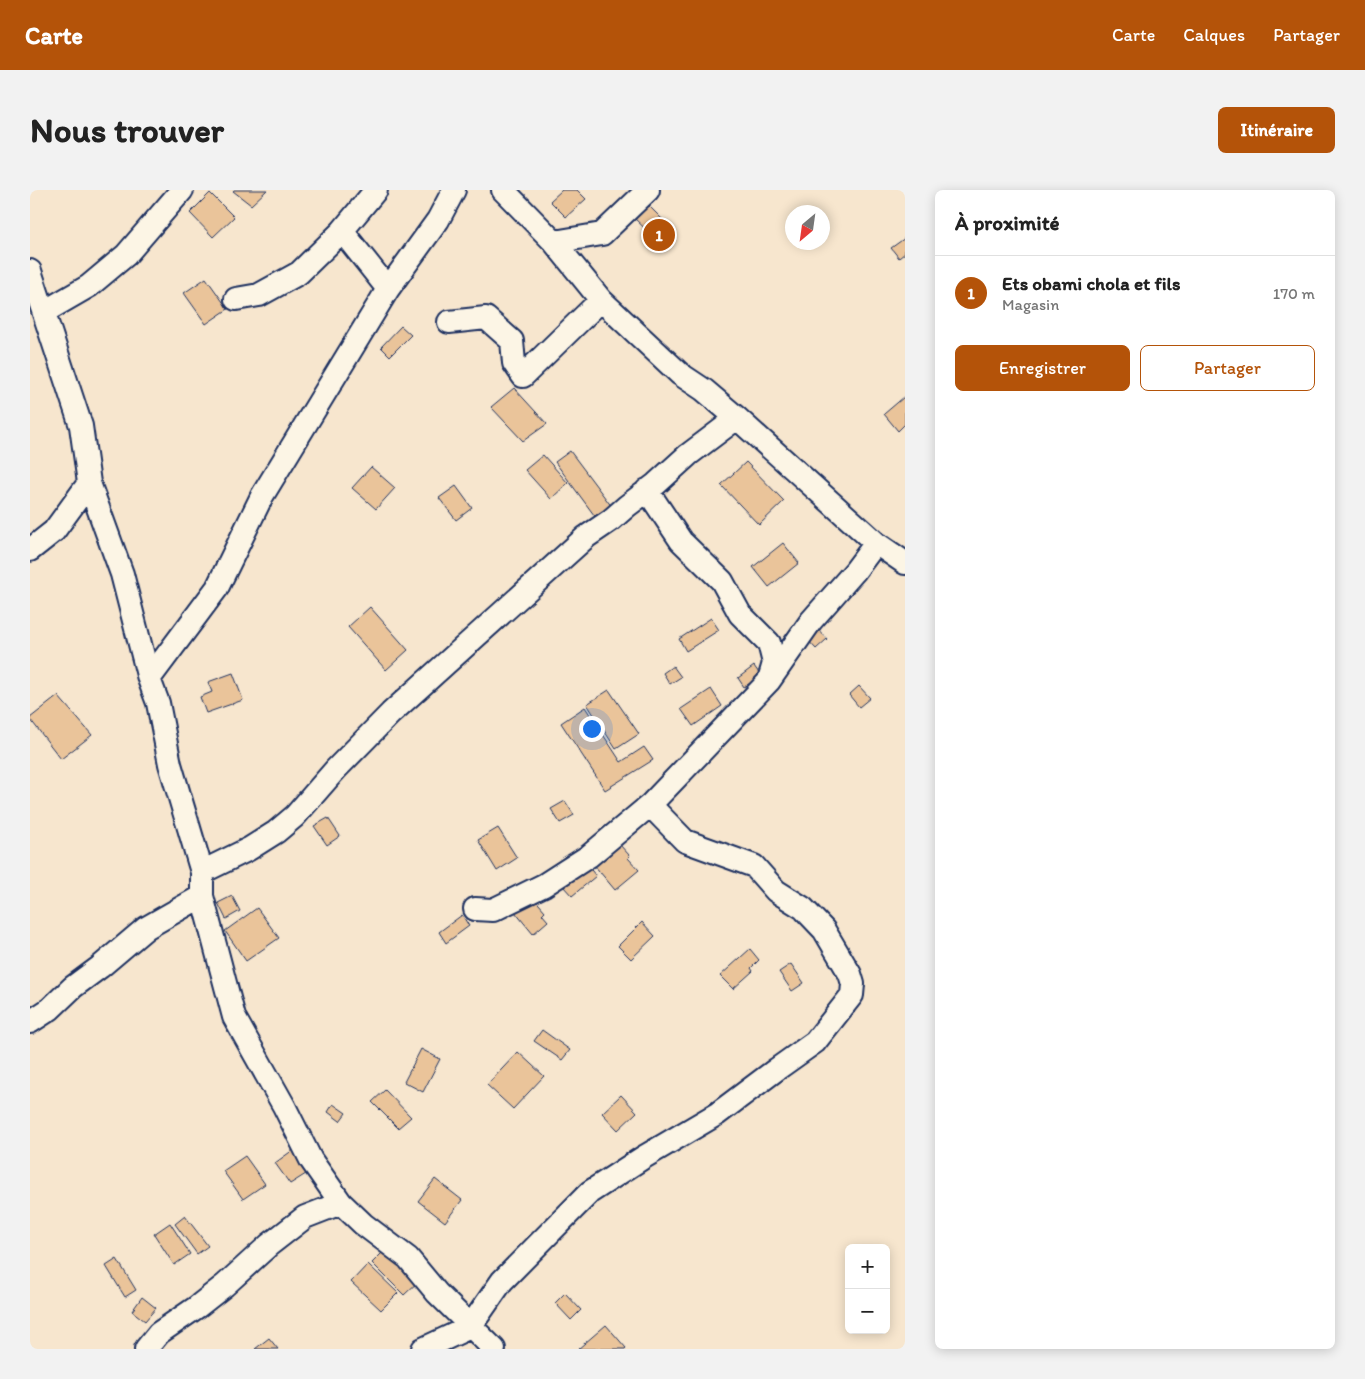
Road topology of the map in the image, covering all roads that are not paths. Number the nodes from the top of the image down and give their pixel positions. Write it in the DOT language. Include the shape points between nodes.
graph roads {
  1 [pos="182,190"];
  2 [pos="376,190"];
  3 [pos="454,190"];
  4 [pos="503,190"];
  5 [pos="648,190"];
  6 [pos="342,230"];
  7 [pos="554,242"];
  8 [pos="30,272"];
  9 [pos="388,289"];
  10 [pos="236,299"];
  11 [pos="601,300"];
  12 [pos="44,312"];
  13 [pos="449,322"];
  14 [pos="737,418"];
  15 [pos="89,483"];
  16 [pos="647,490"];
  17 [pos="876,543"];
  18 [pos="30,550"];
  19 [pos="903,558"];
  20 [pos="149,679"];
  21 [pos="769,681"];
  22 [pos="650,805"];
  23 [pos="202,872"];
  24 [pos="202,896"];
  25 [pos="475,909"];
  26 [pos="30,1022"];
  27 [pos="341,1203"];
  28 [pos="482,1341"];
  29 [pos="146,1349"];
  30 [pos="423,1349"];
  1 -- 12 [label="street" via="126,255 89,286"];
  2 -- 6 [label="street"];
  3 -- 9 [label="street" via="438,220"];
  4 -- 7 [label="street"];
  5 -- 7 [label="street" via="602,234"];
  6 -- 9 [label="street"];
  6 -- 10 [label="street" via="299,273 259,295"];
  7 -- 11 [label="street"];
  8 -- 12 [label="street"];
  9 -- 20 [label="street" via="262,496 217,588"];
  11 -- 13 [label="street" via="524,376 514,362 512,341 486,318"];
  11 -- 14 [label="street" via="680,374"];
  12 -- 15 [label="street" via="81,426"];
  14 -- 16 [label="street"];
  14 -- 17 [label="street"];
  15 -- 18 [label="street" via="54,531"];
  15 -- 20 [label="street" via="122,574"];
  16 -- 21 [label="street" via="681,542 722,581 740,614 769,643 774,663"];
  16 -- 23 [label="street" via="586,537 391,713 295,816 249,849"];
  17 -- 19 [label="street"];
  17 -- 21 [label="street" via="810,621"];
  20 -- 23 [label="street"];
  21 -- 22 [label="street"];
  22 -- 25 [label="street" via="589,856 544,885 493,910"];
  22 -- 28 [label="street" via="685,841 754,866 776,891 803,908 824,930 850,974 852,995 815,1042 717,1114 590,1192 502,1281"];
  23 -- 24 [label="street"];
  24 -- 26 [label="street" via="146,928"];
  24 -- 27 [label="street" via="234,1017 311,1160"];
  27 -- 28 [label="street" via="408,1258"];
  27 -- 29 [label="street" via="305,1217 218,1290 160,1333"];
  28 -- 30 [label="street"];
}
